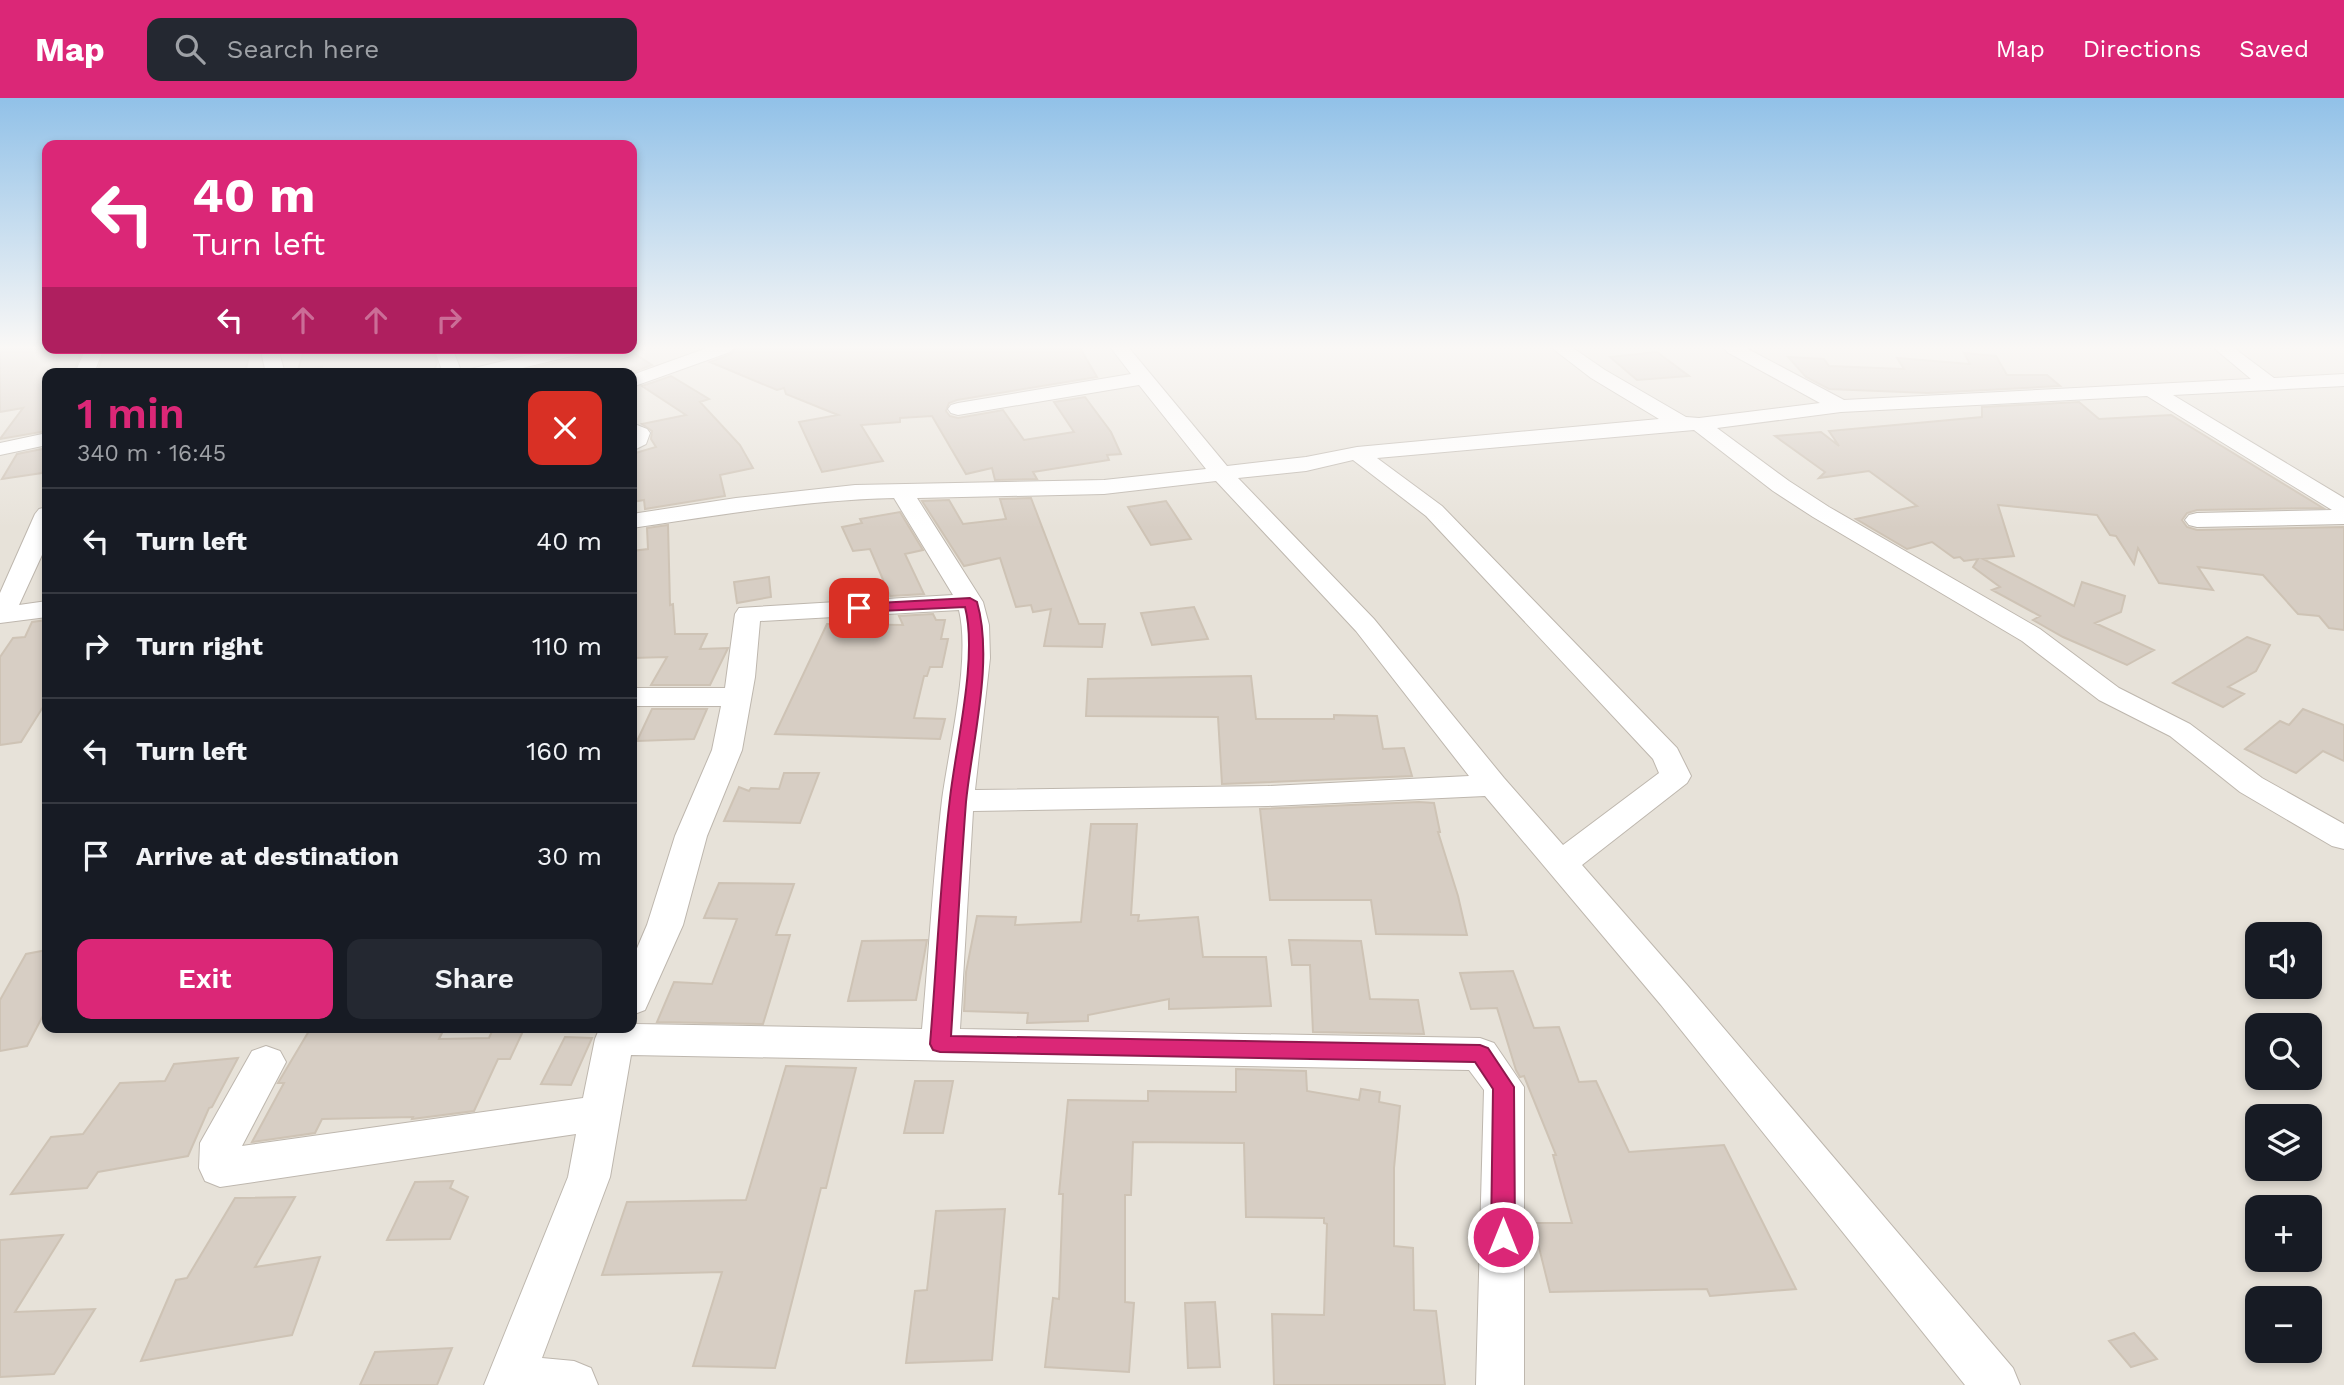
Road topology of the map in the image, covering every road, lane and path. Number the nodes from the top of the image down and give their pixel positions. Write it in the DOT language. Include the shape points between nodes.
graph roads {
  1 [pos="964,408"];
  2 [pos="1168,408"];
  3 [pos="1662,408"];
  4 [pos="1815,408"];
  5 [pos="2180,408"];
  6 [pos="958,409"];
  7 [pos="1690,423"];
  8 [pos="42,440"];
  9 [pos="0,449"];
  10 [pos="1357,453"];
  11 [pos="1222,474"];
  12 [pos="902,492"];
  13 [pos="2344,508"];
  14 [pos="2344,517"];
  15 [pos="637,520"];
  16 [pos="2197,520"];
  17 [pos="42,527"];
  18 [pos="970,602"];
  19 [pos="42,610"];
  20 [pos="1,615"];
  21 [pos="637,697"];
  22 [pos="737,697"];
  23 [pos="1493,785"];
  24 [pos="958,801"];
  25 [pos="2344,838"];
  26 [pos="1561,864"];
  27 [pos="637,989"];
  28 [pos="617,1033"];
  29 [pos="940,1044"];
  30 [pos="266,1062"];
  31 [pos="600,1113"];
  32 [pos="509,1383"];
  33 [pos="574,1385"];
  34 [pos="1500,1385"];
  35 [pos="1996,1385"];
  1 -- 6 [label="street"];
  2 -- 11 [label="street"];
  3 -- 7 [label="street"];
  4 -- 7 [label="street"];
  5 -- 13 [label="street"];
  7 -- 10 [label="street"];
  7 -- 25 [label="street" via="1821,512 2031,635 2109,694 2180,730 2251,785"];
  8 -- 9 [label="street"];
  10 -- 11 [label="street"];
  10 -- 26 [label="street" via="1434,511 1666,755 1676,776"];
  11 -- 12 [label="street" via="1104,488"];
  11 -- 23 [label="street" via="1365,625"];
  12 -- 15 [label="street" via="855,492"];
  12 -- 18 [label="street"];
  14 -- 16 [label="street"];
  17 -- 20 [label="street"];
  18 -- 22 [label="street" via="748,614"];
  18 -- 24 [label="street" via="976,625 976,658"];
  19 -- 20 [label="street"];
  21 -- 22 [label="street"];
  22 -- 27 [label="street" via="727,750 691,836 665,925"];
  23 -- 24 [label="street" via="1268,796"];
  23 -- 26 [label="street"];
  24 -- 29 [label="street"];
  26 -- 35 [label="street"];
  28 -- 29 [label="street"];
  28 -- 31 [label="street"];
  29 -- 34 [label="street" via="1480,1054 1504,1087"];
  30 -- 31 [label="street" via="221,1143 220,1168"];
  31 -- 32 [label="street" via="589,1177"];
  32 -- 33 [label="street"];
}
